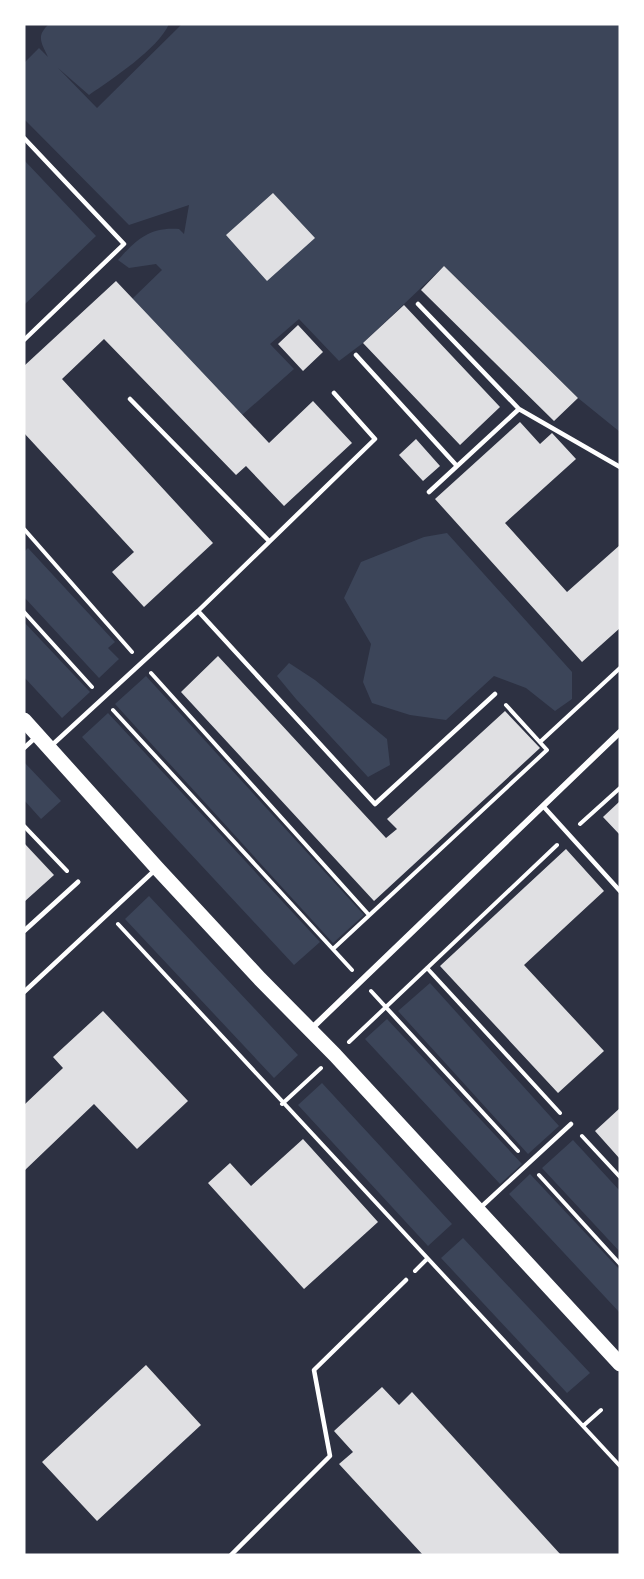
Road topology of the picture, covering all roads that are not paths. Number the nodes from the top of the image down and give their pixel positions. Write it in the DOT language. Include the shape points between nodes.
graph roads {
  1 [pos="24,138"];
  2 [pos="418,304"];
  3 [pos="24,340"];
  4 [pos="356,355"];
  5 [pos="334,393"];
  6 [pos="130,399"];
  7 [pos="519,408"];
  8 [pos="457,466"];
  9 [pos="620,467"];
  10 [pos="429,492"];
  11 [pos="269,542"];
  12 [pos="198,611"];
  13 [pos="495,694"];
  14 [pos="24,720"];
  15 [pos="620,732"];
  16 [pos="38,735"];
  17 [pos="24,748"];
  18 [pos="50,748"];
  19 [pos="543,806"];
  20 [pos="157,868"];
  21 [pos="78,882"];
  22 [pos="620,891"];
  23 [pos="24,931"];
  24 [pos="24,992"];
  25 [pos="311,1030"];
  26 [pos="571,1124"];
  27 [pos="478,1210"];
  28 [pos="406,1280"];
  29 [pos="620,1364"];
  30 [pos="231,1555"];
  1 -- 3 [label="lane" via="124,244"];
  2 -- 7 [label="lane"];
  4 -- 8 [label="lane"];
  5 -- 11 [label="lane" via="375,439"];
  6 -- 11 [label="lane"];
  7 -- 8 [label="lane"];
  7 -- 9 [label="lane"];
  8 -- 10 [label="lane"];
  11 -- 12 [label="lane"];
  12 -- 13 [label="lane" via="375,804"];
  12 -- 18 [label="lane"];
  14 -- 16 [label="main road"];
  15 -- 19 [label="street"];
  16 -- 17 [label="lane"];
  16 -- 18 [label="main road"];
  18 -- 20 [label="main road"];
  19 -- 22 [label="lane"];
  19 -- 25 [label="street"];
  20 -- 24 [label="lane"];
  20 -- 25 [label="main road"];
  21 -- 23 [label="street"];
  25 -- 27 [label="main road"];
  26 -- 27 [label="lane"];
  27 -- 29 [label="main road"];
  28 -- 30 [label="lane" via="314,1370 330,1456"];
}
